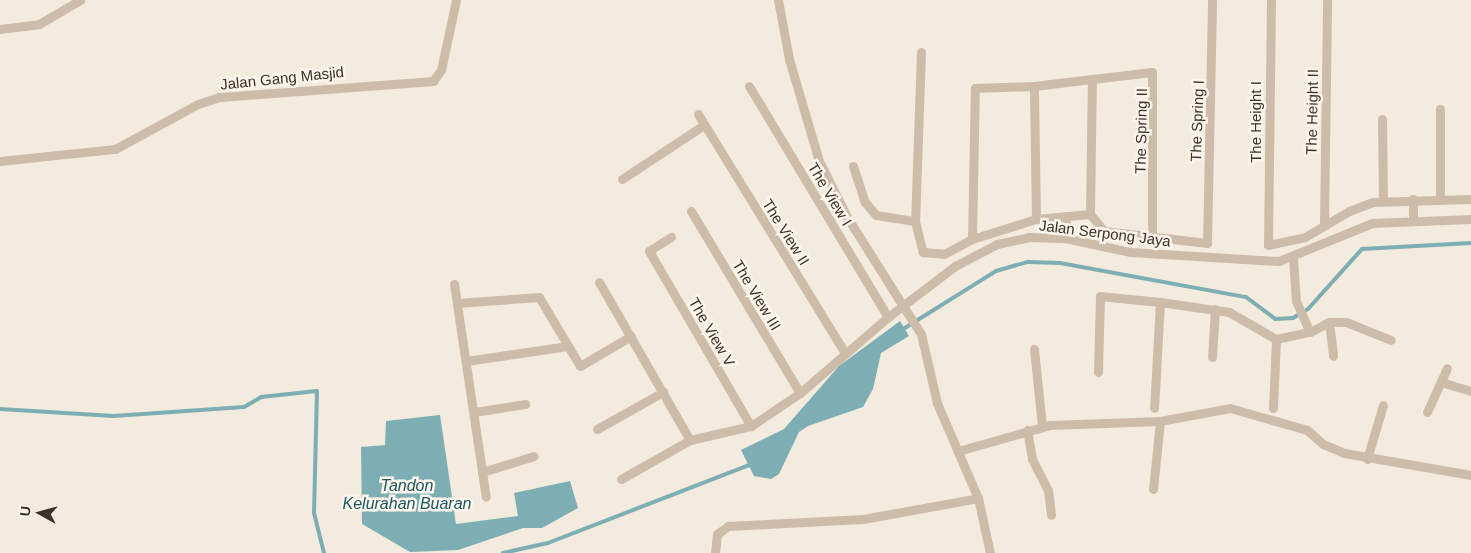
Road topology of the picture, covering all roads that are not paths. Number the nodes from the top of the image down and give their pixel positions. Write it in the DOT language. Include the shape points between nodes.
graph roads {
  1 [pos="80,0"];
  2 [pos="456,0"];
  3 [pos="778,0"];
  4 [pos="1212,0"];
  5 [pos="1270,0"];
  6 [pos="1327,0"];
  7 [pos="0,29"];
  8 [pos="921,52"];
  9 [pos="1092,79"];
  10 [pos="749,86"];
  11 [pos="1034,86"];
  12 [pos="1440,109"];
  13 [pos="698,114"];
  14 [pos="1382,119"];
  15 [pos="704,125"];
  16 [pos="0,161"];
  17 [pos="853,166"];
  18 [pos="622,179"];
  19 [pos="1413,199"];
  20 [pos="1440,199"];
  21 [pos="1471,199"];
  22 [pos="1383,201"];
  23 [pos="690,210"];
  24 [pos="1090,214"];
  25 [pos="1066,216"];
  26 [pos="1036,219"];
  27 [pos="1413,219"];
  28 [pos="1471,219"];
  29 [pos="916,221"];
  30 [pos="1324,224"];
  31 [pos="671,237"];
  32 [pos="1065,238"];
  33 [pos="1152,238"];
  34 [pos="972,239"];
  35 [pos="1293,258"];
  36 [pos="599,282"];
  37 [pos="454,284"];
  38 [pos="1160,302"];
  39 [pos="457,303"];
  40 [pos="1214,309"];
  41 [pos="888,317"];
  42 [pos="1329,322"];
  43 [pos="1307,329"];
  44 [pos="631,336"];
  45 [pos="1276,339"];
  46 [pos="1391,340"];
  47 [pos="568,346"];
  48 [pos="1034,349"];
  49 [pos="845,353"];
  50 [pos="1333,356"];
  51 [pos="1212,357"];
  52 [pos="466,361"];
  53 [pos="1447,368"];
  54 [pos="1098,372"];
  55 [pos="1441,382"];
  56 [pos="1471,391"];
  57 [pos="663,392"];
  58 [pos="800,393"];
  59 [pos="525,404"];
  60 [pos="1383,405"];
  61 [pos="1154,408"];
  62 [pos="1273,408"];
  63 [pos="474,412"];
  64 [pos="1427,412"];
  65 [pos="1160,421"];
  66 [pos="751,426"];
  67 [pos="1042,427"];
  68 [pos="597,429"];
  69 [pos="1027,430"];
  70 [pos="690,440"];
  71 [pos="958,451"];
  72 [pos="534,456"];
  73 [pos="1368,459"];
  74 [pos="482,472"];
  75 [pos="1471,476"];
  76 [pos="621,479"];
  77 [pos="1153,489"];
  78 [pos="486,497"];
  79 [pos="978,498"];
  80 [pos="1052,515"];
  81 [pos="715,553"];
  82 [pos="990,553"];
  1 -- 7 [label="street" via="39,24"];
  2 -- 16 [label="street, Jalan Gang Masjid" via="441,70 433,81 377,82 220,97 198,104 115,148"];
  3 -- 71 [label="street, bridge" via="789,60 819,161 847,217 921,334 937,403"];
  4 -- 33 [label="street, The Spring I" via="1207,243"];
  5 -- 30 [label="street, The Height I" via="1268,245 1292,242"];
  6 -- 30 [label="street, The Height II"];
  8 -- 29 [label="street"];
  9 -- 11 [label="street"];
  9 -- 24 [label="street"];
  9 -- 33 [label="street, The Spring II" via="1156,74"];
  10 -- 41 [label="street, The View I"];
  11 -- 26 [label="street"];
  11 -- 34 [label="street" via="975,88"];
  12 -- 20 [label="street"];
  13 -- 15 [label="street, The View II"];
  14 -- 22 [label="street"];
  15 -- 18 [label="street"];
  15 -- 49 [label="street, The View II"];
  17 -- 29 [label="street" via="864,202 876,215"];
  19 -- 20 [label="street"];
  19 -- 22 [label="street"];
  19 -- 27 [label="street"];
  20 -- 21 [label="street"];
  22 -- 30 [label="street" via="1349,211"];
  23 -- 58 [label="street, The View III"];
  24 -- 25 [label="street"];
  24 -- 33 [label="street" via="1104,231"];
  25 -- 26 [label="street"];
  25 -- 32 [label="street"];
  26 -- 34 [label="street"];
  27 -- 28 [label="street, Jalan Serpong Jaya"];
  27 -- 35 [label="street, Jalan Serpong Jaya" via="1372,223"];
  29 -- 34 [label="street" via="923,252 944,254"];
  31 -- 66 [label="street, The View V" via="649,251"];
  32 -- 35 [label="street, Jalan Serpong Jaya" via="1141,253 1279,261"];
  32 -- 41 [label="street, Jalan Serpong Jaya" via="1014,239 979,251"];
  35 -- 43 [label="street" via="1296,301"];
  36 -- 44 [label="street"];
  37 -- 39 [label="street"];
  38 -- 40 [label="street"];
  38 -- 54 [label="street" via="1100,296"];
  38 -- 61 [label="street"];
  39 -- 47 [label="street" via="539,297"];
  39 -- 52 [label="street"];
  40 -- 45 [label="street" via="1229,312"];
  40 -- 51 [label="street"];
  41 -- 49 [label="street, Jalan Serpong Jaya"];
  42 -- 43 [label="street"];
  42 -- 46 [label="street" via="1356,323"];
  42 -- 50 [label="street"];
  43 -- 45 [label="street"];
  44 -- 47 [label="street" via="582,366"];
  44 -- 57 [label="street"];
  45 -- 62 [label="street"];
  47 -- 52 [label="street"];
  48 -- 67 [label="street"];
  49 -- 58 [label="street, Jalan Serpong Jaya"];
  52 -- 63 [label="street"];
  53 -- 55 [label="street"];
  55 -- 56 [label="street"];
  55 -- 64 [label="street"];
  57 -- 68 [label="street"];
  57 -- 70 [label="street"];
  58 -- 66 [label="street, Jalan Serpong Jaya"];
  59 -- 63 [label="street"];
  60 -- 73 [label="street"];
  63 -- 74 [label="street"];
  65 -- 67 [label="street"];
  65 -- 73 [label="street" via="1230,408 1308,430 1326,446"];
  65 -- 77 [label="street"];
  66 -- 70 [label="street, Jalan Serpong Jaya"];
  67 -- 69 [label="street"];
  69 -- 71 [label="street"];
  69 -- 80 [label="street" via="1032,459 1048,490"];
  70 -- 76 [label="street, Jalan Serpong Jaya"];
  71 -- 79 [label="street"];
  72 -- 74 [label="street"];
  73 -- 75 [label="street"];
  74 -- 78 [label="street"];
  79 -- 81 [label="street" via="863,518 728,526 717,534"];
  79 -- 82 [label="street"];
}
